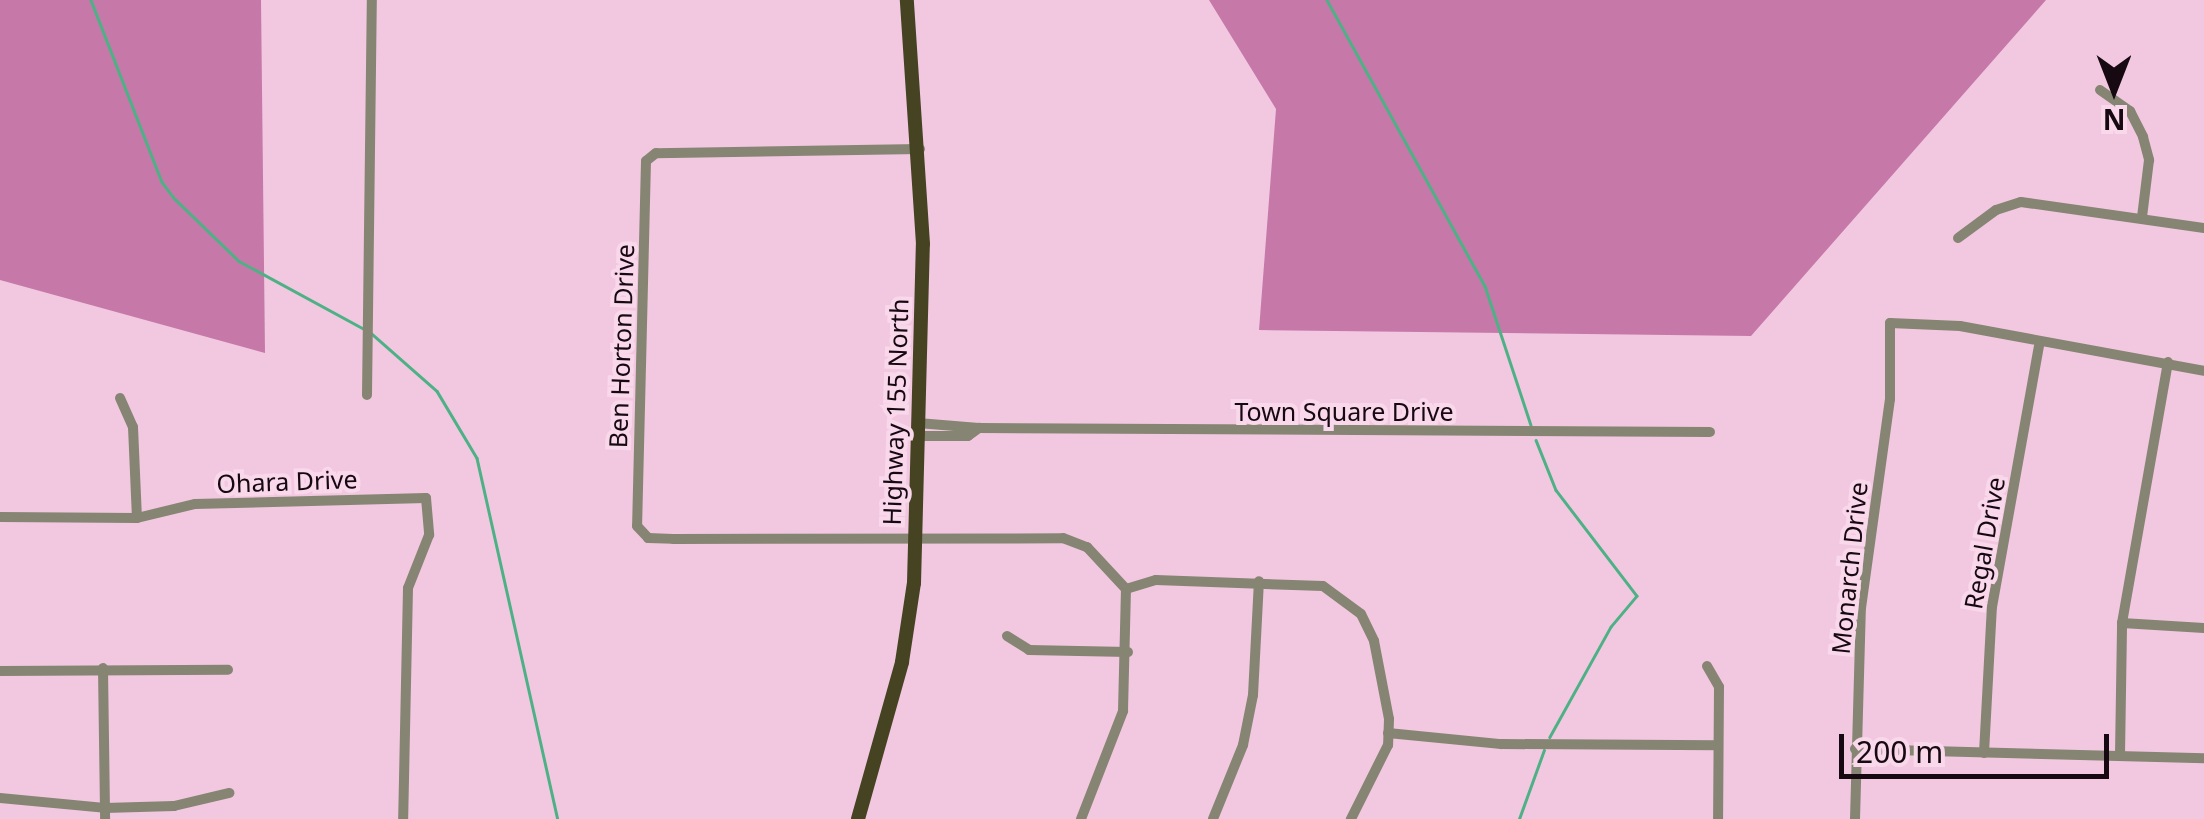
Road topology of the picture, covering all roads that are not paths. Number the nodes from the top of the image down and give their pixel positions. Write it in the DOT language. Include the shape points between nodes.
graph roads {
  1 [pos="372,0"];
  2 [pos="907,0"];
  3 [pos="2100,90"];
  4 [pos="920,149"];
  5 [pos="2142,218"];
  6 [pos="2204,228"];
  7 [pos="1958,238"];
  8 [pos="2040,341"];
  9 [pos="2168,362"];
  10 [pos="2204,370"];
  11 [pos="367,395"];
  12 [pos="120,398"];
  13 [pos="918,429"];
  14 [pos="1710,432"];
  15 [pos="0,517"];
  16 [pos="137,518"];
  17 [pos="914,534"];
  18 [pos="1259,581"];
  19 [pos="1126,590"];
  20 [pos="2122,623"];
  21 [pos="2204,628"];
  22 [pos="1007,636"];
  23 [pos="1128,652"];
  24 [pos="1706,666"];
  25 [pos="103,668"];
  26 [pos="228,670"];
  27 [pos="0,671"];
  28 [pos="1388,732"];
  29 [pos="1717,745"];
  30 [pos="1855,749"];
  31 [pos="1984,753"];
  32 [pos="2120,755"];
  33 [pos="2204,758"];
  34 [pos="228,792"];
  35 [pos="0,798"];
  36 [pos="105,814"];
  37 [pos="403,819"];
  38 [pos="858,819"];
  39 [pos="1081,819"];
  40 [pos="1213,819"];
  41 [pos="1351,819"];
  42 [pos="1718,819"];
  43 [pos="1855,819"];
  1 -- 11 [label="street"];
  2 -- 4 [label="main road, Highway 155 North"];
  3 -- 5 [label="street" via="2130,111 2144,137 2148,186"];
  4 -- 13 [label="main road, Highway 155 North"];
  4 -- 17 [label="street, Ben Horton Drive" via="656,154 646,161 636,506 637,526 648,538"];
  5 -- 6 [label="street"];
  5 -- 7 [label="street" via="2021,202 1996,210"];
  8 -- 9 [label="street"];
  8 -- 30 [label="street, Monarch Drive" via="1890,323 1890,399 1861,608"];
  8 -- 31 [label="street, Regal Drive" via="1992,607"];
  9 -- 10 [label="street"];
  9 -- 20 [label="street"];
  12 -- 16 [label="street" via="133,427"];
  13 -- 14 [label="street, Town Square Drive"];
  13 -- 17 [label="main road, Highway 155 North"];
  15 -- 16 [label="street, Ohara Drive"];
  16 -- 37 [label="street, Ohara Drive" via="195,504 426,498 429,535 408,588"];
  17 -- 19 [label="street" via="1063,538 1087,546"];
  17 -- 38 [label="main road, Highway 155 North" via="906,642"];
  18 -- 19 [label="street" via="1156,580"];
  18 -- 28 [label="street" via="1323,586 1361,614 1384,684"];
  18 -- 40 [label="street" via="1253,696 1238,759"];
  19 -- 23 [label="street"];
  20 -- 21 [label="street"];
  20 -- 32 [label="street"];
  22 -- 23 [label="street" via="1028,650"];
  23 -- 39 [label="street" via="1111,755"];
  24 -- 29 [label="street" via="1719,687"];
  25 -- 26 [label="street" via="188,675"];
  25 -- 27 [label="street"];
  25 -- 36 [label="street"];
  28 -- 29 [label="street" via="1501,744"];
  28 -- 41 [label="street" via="1378,771"];
  29 -- 42 [label="street"];
  30 -- 31 [label="street"];
  30 -- 43 [label="street, Monarch Drive"];
  31 -- 32 [label="street"];
  32 -- 33 [label="street"];
  34 -- 36 [label="street"];
  35 -- 36 [label="street"];
}
